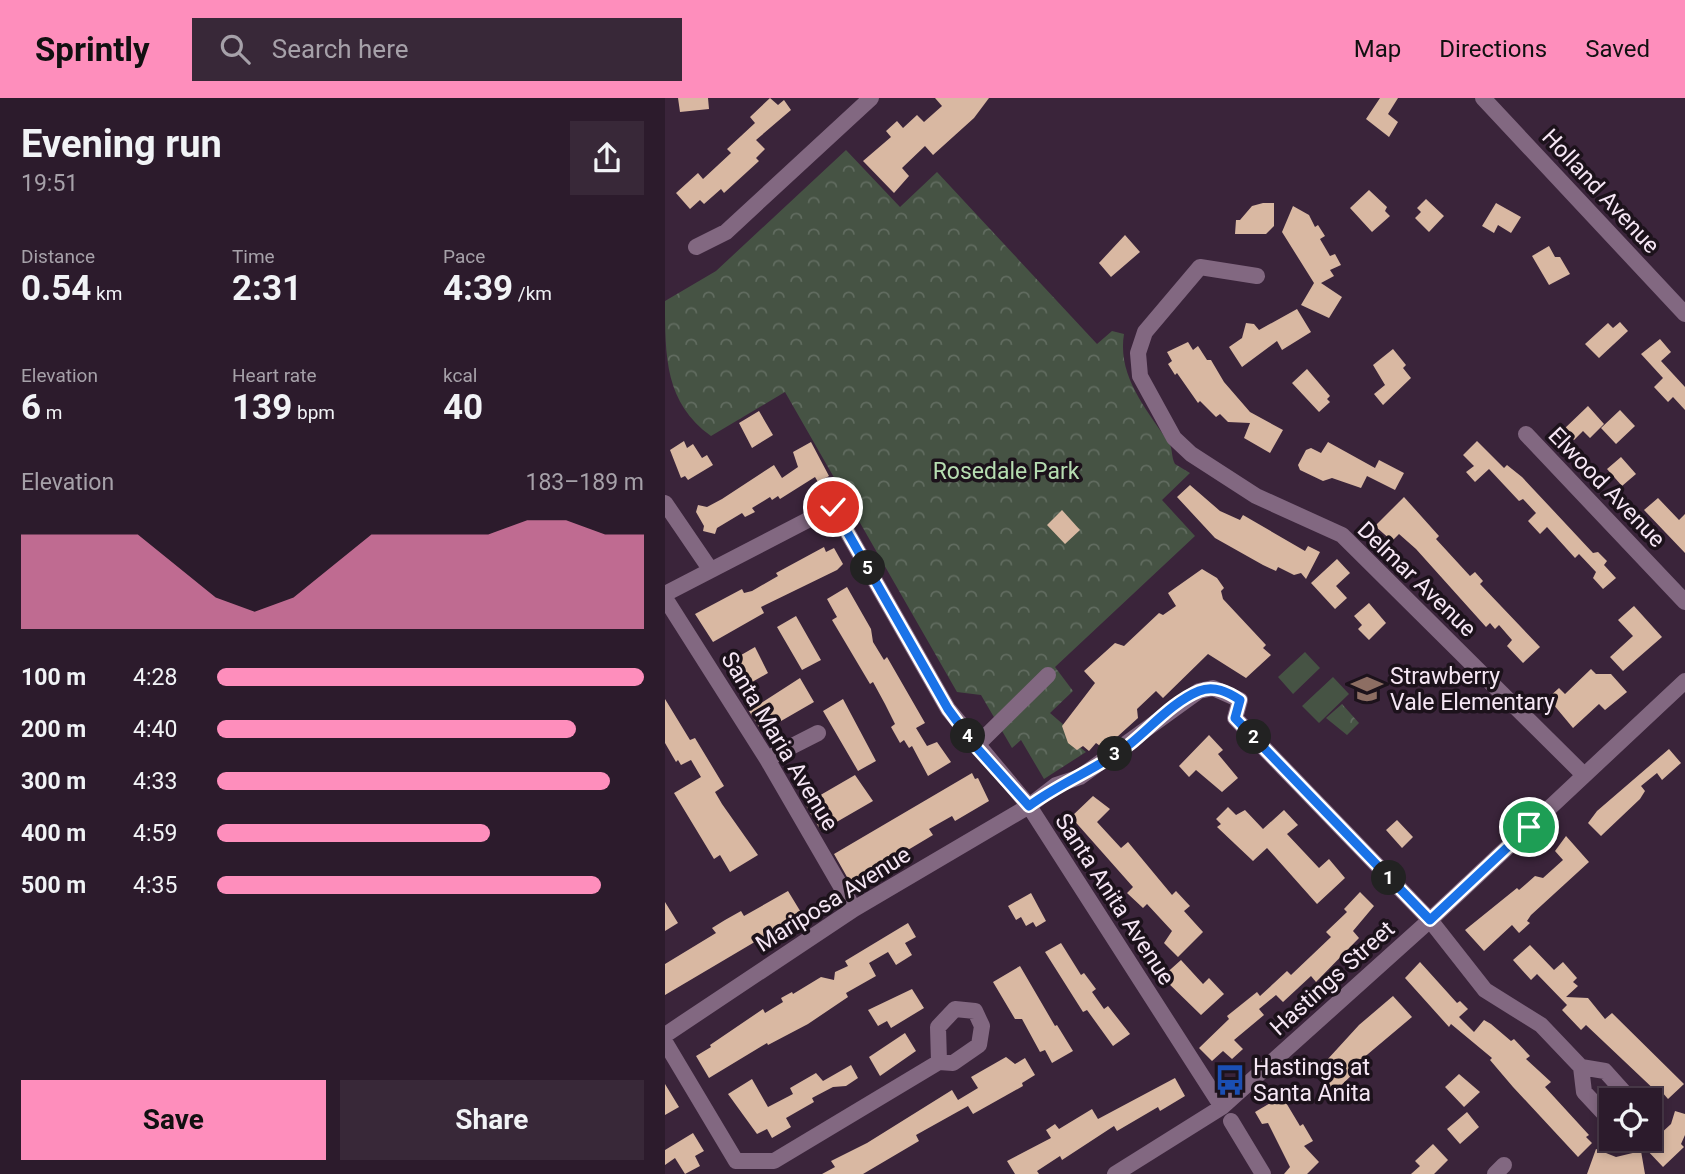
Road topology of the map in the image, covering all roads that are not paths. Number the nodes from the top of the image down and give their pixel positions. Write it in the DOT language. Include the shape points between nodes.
graph roads {
  1 [pos="871,98"];
  2 [pos="1483,98"];
  3 [pos="696,247"];
  4 [pos="1257,276"];
  5 [pos="1685,314"];
  6 [pos="1525,434"];
  7 [pos="665,503"];
  8 [pos="710,569"];
  9 [pos="665,596"];
  10 [pos="1685,602"];
  11 [pos="1048,675"];
  12 [pos="1685,681"];
  13 [pos="818,733"];
  14 [pos="976,747"];
  15 [pos="767,759"];
  16 [pos="1584,775"];
  17 [pos="1029,806"];
  18 [pos="854,909"];
  19 [pos="1430,920"];
  20 [pos="665,1035"];
  21 [pos="665,1042"];
  22 [pos="939,1062"];
  23 [pos="1581,1067"];
  24 [pos="1620,1088"];
  25 [pos="1222,1107"];
  26 [pos="1599,1108"];
  27 [pos="1231,1121"];
  28 [pos="733,1168"];
  29 [pos="1115,1174"];
  30 [pos="1263,1174"];
  1 -- 3 [label="street" via="726,232"];
  2 -- 5 [label="street, Holland Avenue"];
  4 -- 16 [label="street, Delmar Avenue" via="1200,267 1145,332 1138,354 1140,376 1174,438 1256,496 1342,535"];
  6 -- 10 [label="street, Elwood Avenue"];
  7 -- 8 [label="street"];
  8 -- 9 [label="street"];
  8 -- 14 [label="street, Santa Anita Avenue" via="833,507 948,709"];
  9 -- 15 [label="street, Santa Maria Avenue"];
  11 -- 14 [label="street"];
  12 -- 16 [label="street, Hastings Street"];
  13 -- 15 [label="street"];
  14 -- 17 [label="street, Santa Anita Avenue"];
  15 -- 18 [label="street, Santa Maria Avenue"];
  16 -- 19 [label="street, Hastings Street"];
  17 -- 18 [label="street, Mariposa Avenue"];
  17 -- 19 [label="street, Mariposa Avenue" via="1056,785 1080,777 1131,743 1199,691 1213,688 1240,700 1235,718"];
  17 -- 25 [label="street, Santa Anita Avenue"];
  18 -- 20 [label="street, Mariposa Avenue"];
  19 -- 23 [label="street" via="1485,990 1541,1025"];
  19 -- 25 [label="street, Hastings Street"];
  21 -- 28 [label="street"];
  22 -- 28 [label="street" via="773,1161"];
  23 -- 24 [label="street" via="1605,1071"];
  23 -- 26 [label="street" via="1584,1092"];
  25 -- 29 [label="street, Hastings Street"];
  27 -- 30 [label="street"];
}
